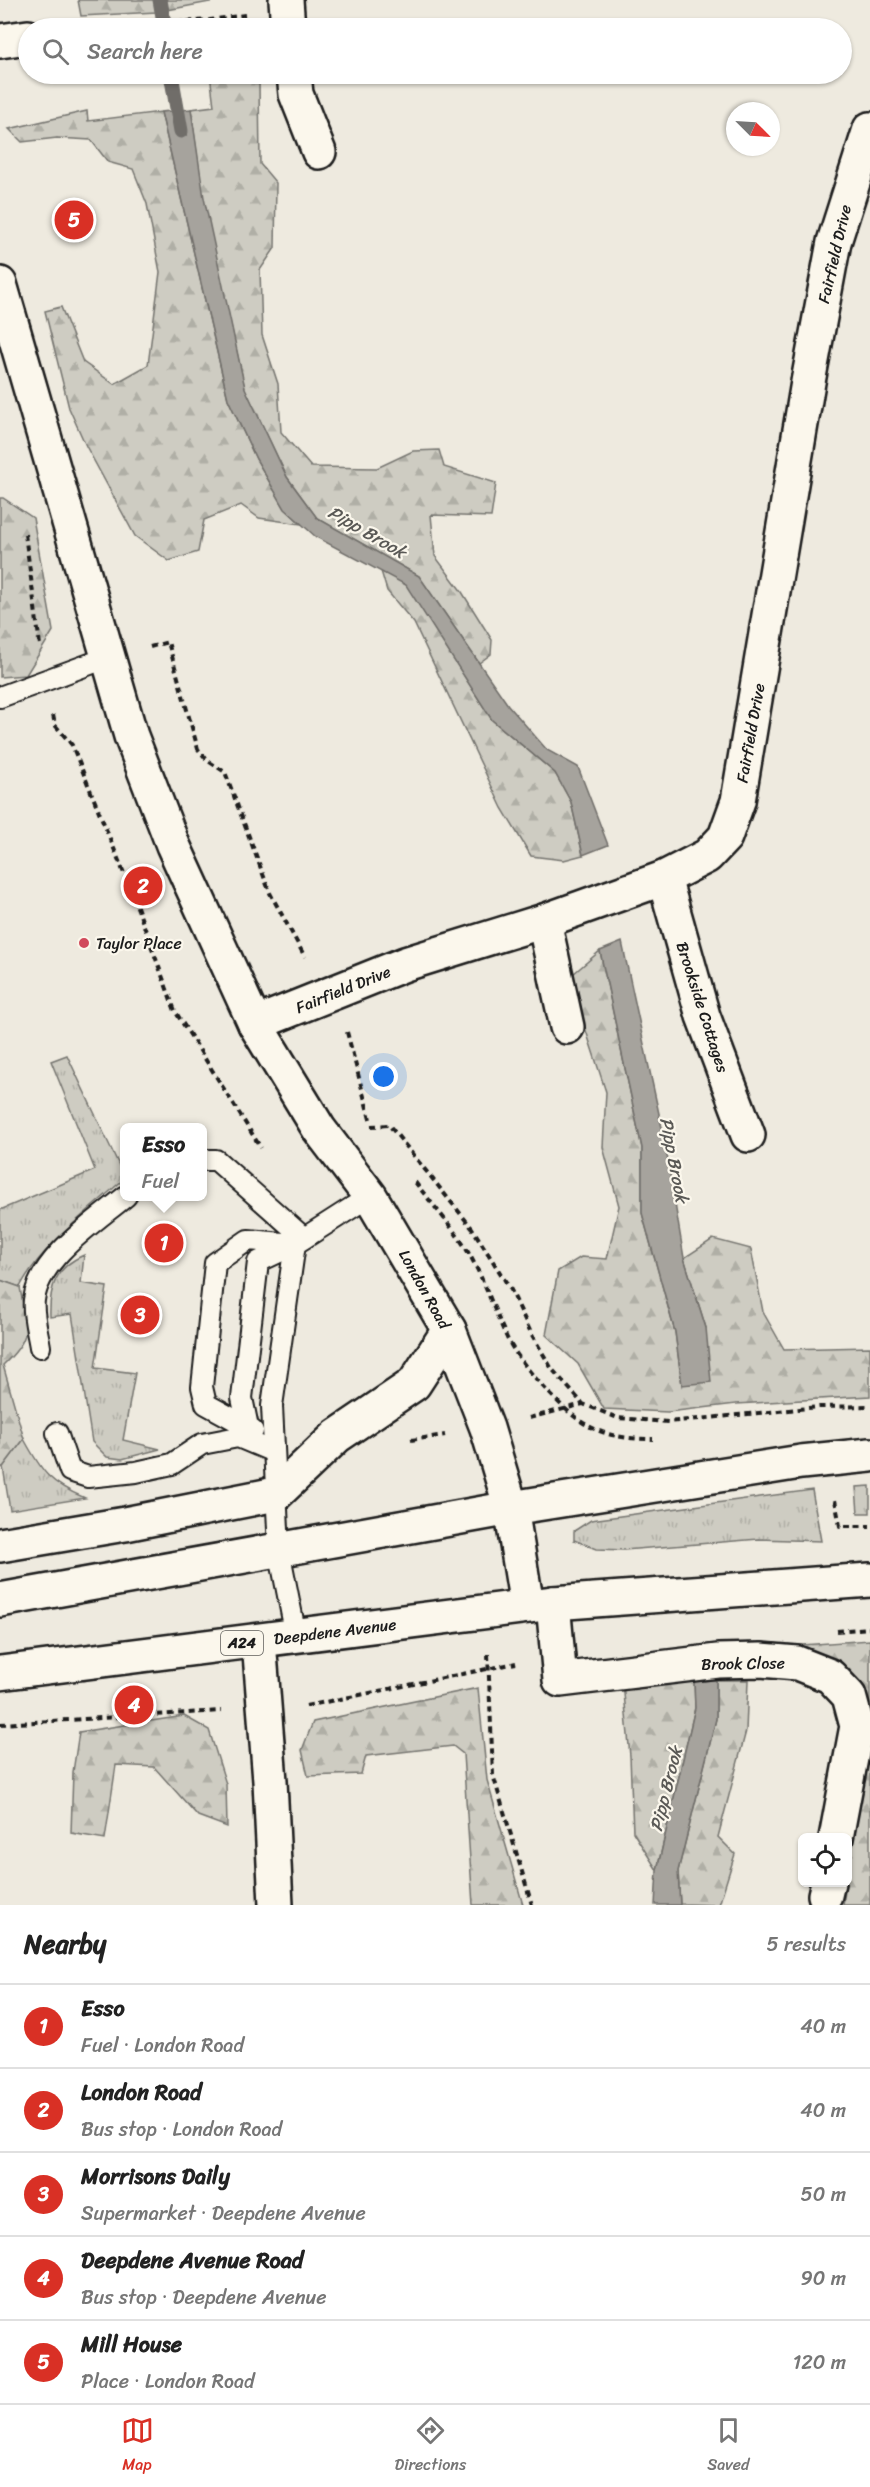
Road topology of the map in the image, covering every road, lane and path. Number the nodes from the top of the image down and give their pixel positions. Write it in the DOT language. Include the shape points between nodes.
graph roads {
  1 [pos="286,0"];
  2 [pos="254,14"];
  3 [pos="225,18"];
  4 [pos="287,18"];
  5 [pos="18,38"];
  6 [pos="0,41"];
  7 [pos="295,84"];
  8 [pos="870,129"];
  9 [pos="319,152"];
  10 [pos="0,284"];
  11 [pos="109,657"];
  12 [pos="0,697"];
  13 [pos="664,878"];
  14 [pos="544,921"];
  15 [pos="328,993"];
  16 [pos="255,1024"];
  17 [pos="567,1027"];
  18 [pos="372,1126"];
  19 [pos="319,1129"];
  20 [pos="379,1135"];
  21 [pos="748,1135"];
  22 [pos="209,1160"];
  23 [pos="414,1182"];
  24 [pos="370,1196"];
  25 [pos="121,1201"];
  26 [pos="300,1241"];
  27 [pos="449,1330"];
  28 [pos="40,1347"];
  29 [pos="870,1406"];
  30 [pos="248,1427"];
  31 [pos="57,1433"];
  32 [pos="660,1439"];
  33 [pos="274,1452"];
  34 [pos="870,1455"];
  35 [pos="834,1493"];
  36 [pos="276,1494"];
  37 [pos="511,1508"];
  38 [pos="870,1526"];
  39 [pos="0,1545"];
  40 [pos="279,1550"];
  41 [pos="870,1580"];
  42 [pos="0,1600"];
  43 [pos="540,1605"];
  44 [pos="483,1611"];
  45 [pos="870,1628"];
  46 [pos="828,1632"];
  47 [pos="296,1636"];
  48 [pos="259,1641"];
  49 [pos="556,1656"];
  50 [pos="490,1668"];
  51 [pos="0,1673"];
  52 [pos="264,1710"];
  53 [pos="0,1724"];
  54 [pos="837,1833"];
  55 [pos="276,1905"];
  56 [pos="532,1905"];
  1 -- 4 [label="main road"];
  2 -- 3 [label="path"];
  5 -- 6 [label="main road"];
  7 -- 9 [label="main road"];
  8 -- 13 [label="main road, Fairfield Drive" via="834,242 738,801 725,837 707,856"];
  10 -- 11 [label="main road, London Road"];
  11 -- 12 [label="lane"];
  11 -- 15 [label="path" via="168,642 198,749 208,762 225,772 270,893 291,936"];
  11 -- 16 [label="main road, London Road" via="131,736 173,845"];
  13 -- 14 [label="main road, Fairfield Drive"];
  13 -- 21 [label="main road, Brookside Cottages" via="704,1016"];
  14 -- 15 [label="main road, Fairfield Drive" via="405,964"];
  14 -- 17 [label="main road"];
  15 -- 16 [label="main road, Fairfield Drive"];
  15 -- 18 [label="path" via="350,1037"];
  16 -- 19 [label="main road, London Road"];
  18 -- 19 [label="path"];
  18 -- 20 [label="path"];
  18 -- 29 [label="path" via="389,1125 472,1228 511,1290 552,1369 583,1404 618,1418 668,1422 819,1407"];
  19 -- 24 [label="main road, London Road"];
  22 -- 26 [label="lane"];
  23 -- 32 [label="path" via="464,1246 484,1282 508,1341 565,1408 587,1426 628,1439"];
  24 -- 26 [label="lane"];
  24 -- 27 [label="main road, London Road"];
  25 -- 28 [label="lane" via="43,1272 34,1301"];
  26 -- 30 [label="lane" via="258,1262 242,1398"];
  26 -- 30 [label="lane" via="248,1240 215,1263 202,1388 206,1404"];
  26 -- 33 [label="lane" via="272,1406"];
  27 -- 36 [label="main road" via="414,1384 337,1436"];
  27 -- 37 [label="main road, London Road" via="487,1428"];
  30 -- 33 [label="lane"];
  31 -- 33 [label="lane" via="70,1471 88,1477 172,1464 202,1444 238,1437"];
  33 -- 36 [label="lane"];
  34 -- 37 [label="main road" via="801,1462"];
  35 -- 38 [label="path" via="840,1526"];
  36 -- 39 [label="main road"];
  36 -- 40 [label="lane"];
  37 -- 40 [label="main road"];
  37 -- 43 [label="main road, London Road"];
  40 -- 42 [label="main road"];
  40 -- 47 [label="lane"];
  41 -- 43 [label="main road, A24"];
  43 -- 44 [label="main road, Deepdene Avenue / A24"];
  43 -- 49 [label="main road, Brook Close"];
  44 -- 47 [label="main road, Deepdene Avenue / A24"];
  44 -- 50 [label="path"];
  45 -- 46 [label="path"];
  47 -- 48 [label="main road, Deepdene Avenue / A24"];
  48 -- 51 [label="main road, Deepdene Avenue / A24"];
  48 -- 52 [label="main road"];
  49 -- 50 [label="path"];
  49 -- 54 [label="main road, Brook Close" via="560,1680 761,1660 797,1663 830,1676 849,1696 857,1726"];
  50 -- 52 [label="path" via="319,1704"];
  50 -- 56 [label="path" via="493,1775"];
  52 -- 53 [label="path"];
  52 -- 55 [label="main road"];
}
